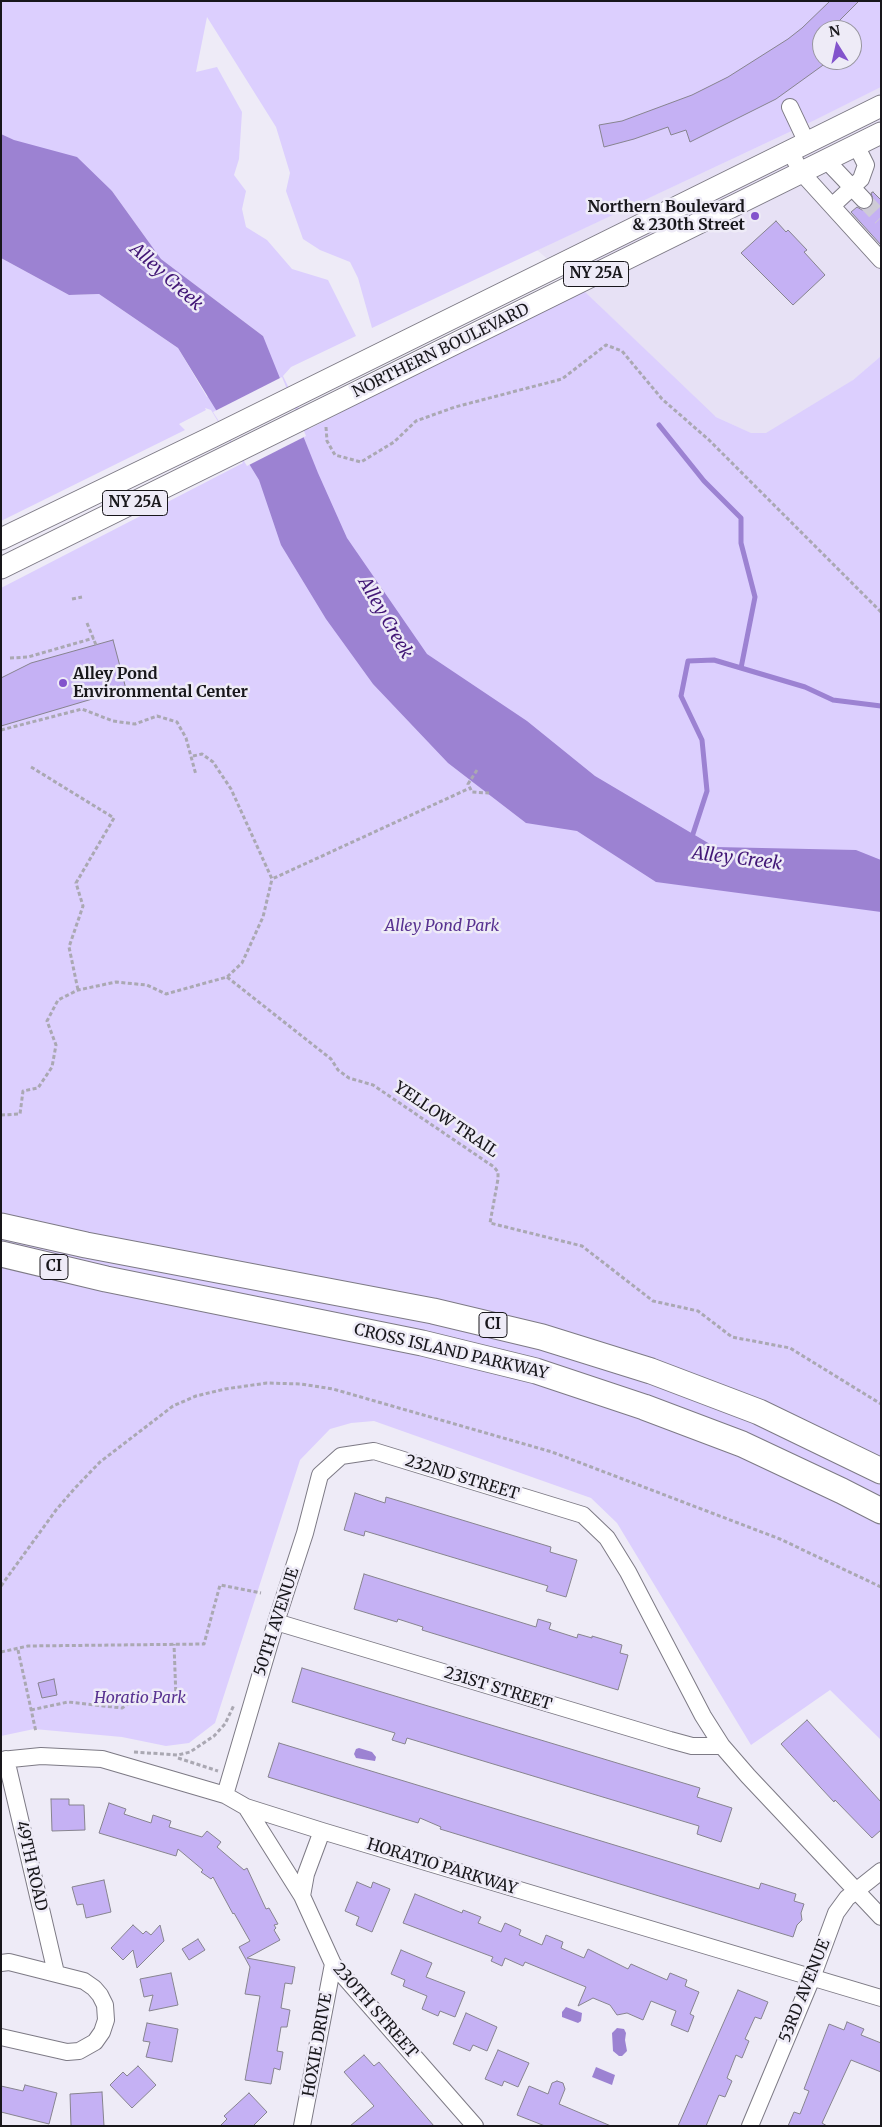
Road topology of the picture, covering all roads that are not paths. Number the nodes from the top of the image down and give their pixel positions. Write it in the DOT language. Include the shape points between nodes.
graph roads {
  1 [pos="881,106"];
  2 [pos="790,107"];
  3 [pos="881,133"];
  4 [pos="856,145"];
  5 [pos="799,147"];
  6 [pos="826,160"];
  7 [pos="801,172"];
  8 [pos="852,188"];
  9 [pos="864,200"];
  10 [pos="832,206"];
  11 [pos="881,260"];
  12 [pos="1,539"];
  13 [pos="1,568"];
  14 [pos="1,1226"];
  15 [pos="1,1254"];
  16 [pos="1,1266"];
  17 [pos="106,1279"];
  18 [pos="341,1456"];
  19 [pos="881,1472"];
  20 [pos="881,1512"];
  21 [pos="276,1622"];
  22 [pos="722,1746"];
  23 [pos="4,1760"];
  24 [pos="225,1795"];
  25 [pos="246,1806"];
  26 [pos="322,1830"];
  27 [pos="881,1871"];
  28 [pos="857,1890"];
  29 [pos="302,1896"];
  30 [pos="881,1917"];
  31 [pos="1,1963"];
  32 [pos="333,1964"];
  33 [pos="56,1973"];
  34 [pos="812,1978"];
  35 [pos="881,1998"];
  36 [pos="1,2037"];
  37 [pos="302,2126"];
  38 [pos="475,2126"];
  39 [pos="750,2126"];
  1 -- 5 [label="main road, NORTHERN BOULEVARD / NY 25A"];
  2 -- 5 [label="street"];
  3 -- 4 [label="main road, NORTHERN BOULEVARD / NY 25A"];
  4 -- 6 [label="main road, NORTHERN BOULEVARD / NY 25A"];
  4 -- 8 [label="street" via="866,165 861,179"];
  5 -- 7 [label="street"];
  5 -- 12 [label="main road, NORTHERN BOULEVARD / NY 25A"];
  6 -- 7 [label="main road, NORTHERN BOULEVARD / NY 25A"];
  6 -- 8 [label="street"];
  7 -- 10 [label="street"];
  7 -- 13 [label="main road, NORTHERN BOULEVARD / NY 25A" via="317,419 223,458"];
  8 -- 9 [label="street"];
  8 -- 10 [label="street"];
  10 -- 11 [label="street"];
  14 -- 19 [label="highway, CROSS ISLAND PARKWAY / CI" via="434,1311 542,1337 652,1371 759,1412"];
  15 -- 17 [label="highway, CROSS ISLAND PARKWAY / CI"];
  16 -- 17 [label="highway"];
  17 -- 20 [label="highway, CROSS ISLAND PARKWAY / CI" via="422,1343 536,1371 742,1444"];
  18 -- 21 [label="street, 50TH AVENUE" via="320,1475"];
  18 -- 22 [label="street, 232ND STREET" via="374,1451 583,1515 607,1538 628,1572"];
  21 -- 22 [label="street, 231ST STREET" via="670,1740 692,1746"];
  21 -- 24 [label="street, 50TH AVENUE"];
  22 -- 28 [label="street"];
  23 -- 24 [label="street, HORATIO PARKWAY" via="40,1756 102,1759"];
  23 -- 33 [label="street, 49TH ROAD"];
  24 -- 25 [label="street, HORATIO PARKWAY"];
  25 -- 26 [label="street, HORATIO PARKWAY"];
  25 -- 29 [label="street, 230TH STREET"];
  26 -- 29 [label="street" via="306,1874"];
  26 -- 34 [label="street, HORATIO PARKWAY"];
  27 -- 28 [label="street, 53RD AVENUE"];
  28 -- 30 [label="street"];
  28 -- 34 [label="street, 53RD AVENUE" via="836,1913"];
  29 -- 32 [label="street, 230TH STREET"];
  31 -- 33 [label="street"];
  32 -- 37 [label="street, HOXIE DRIVE"];
  32 -- 38 [label="street, 230TH STREET"];
  33 -- 36 [label="street" via="84,1981 100,1995 105,2005 106,2020 95,2042 79,2051 67,2052"];
  34 -- 35 [label="street, HORATIO PARKWAY"];
  34 -- 39 [label="street, 53RD AVENUE"];
}
